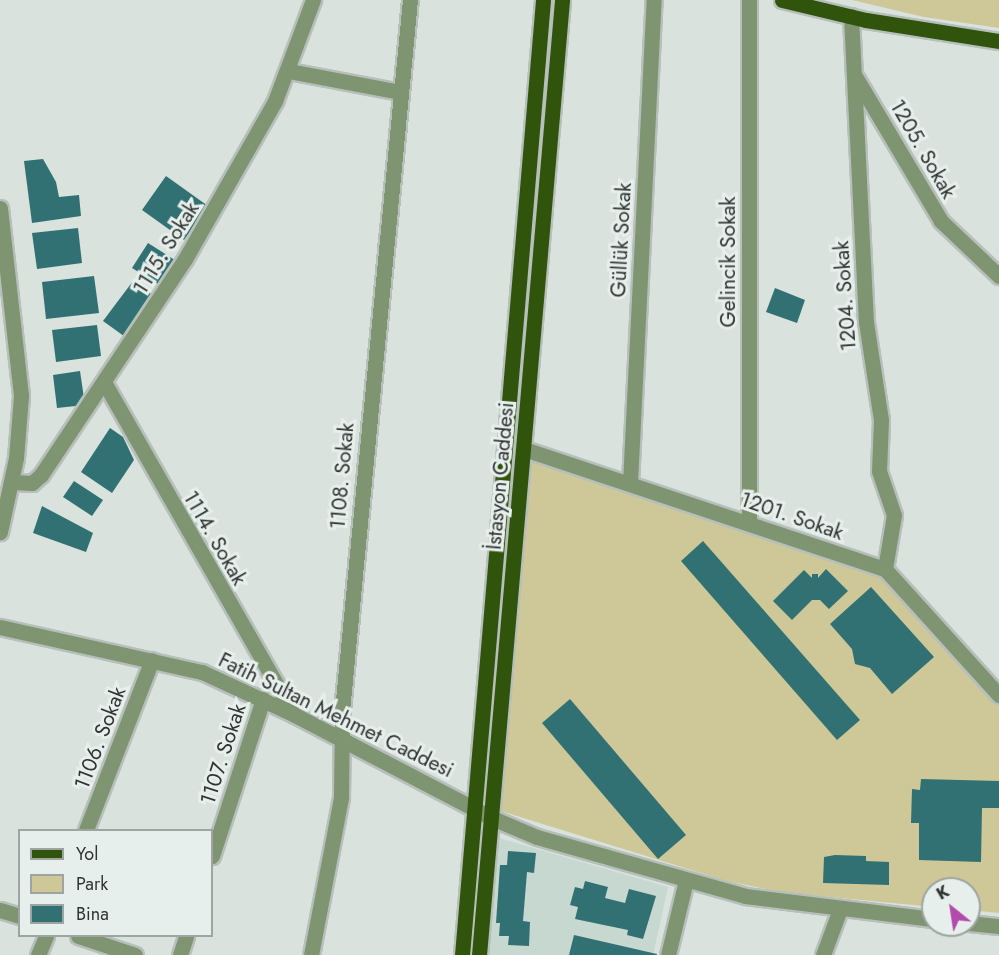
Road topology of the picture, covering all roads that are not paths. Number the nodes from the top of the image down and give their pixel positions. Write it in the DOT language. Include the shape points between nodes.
graph roads {
  1 [pos="313,0"];
  2 [pos="410,0"];
  3 [pos="543,0"];
  4 [pos="562,0"];
  5 [pos="654,0"];
  6 [pos="749,0"];
  7 [pos="782,0"];
  8 [pos="850,16"];
  9 [pos="999,41"];
  10 [pos="289,71"];
  11 [pos="854,74"];
  12 [pos="400,92"];
  13 [pos="0,208"];
  14 [pos="999,276"];
  15 [pos="104,382"];
  16 [pos="524,449"];
  17 [pos="12,482"];
  18 [pos="630,483"];
  19 [pos="749,523"];
  20 [pos="0,532"];
  21 [pos="885,569"];
  22 [pos="0,627"];
  23 [pos="152,660"];
  24 [pos="999,695"];
  25 [pos="262,699"];
  26 [pos="293,714"];
  27 [pos="342,738"];
  28 [pos="476,809"];
  29 [pos="492,818"];
  30 [pos="87,829"];
  31 [pos="213,853"];
  32 [pos="686,880"];
  33 [pos="840,909"];
  34 [pos="0,910"];
  35 [pos="18,915"];
  36 [pos="921,918"];
  37 [pos="981,924"];
  38 [pos="999,926"];
  39 [pos="46,937"];
  40 [pos="81,937"];
  41 [pos="186,937"];
  42 [pos="38,955"];
  43 [pos="135,955"];
  44 [pos="180,955"];
  45 [pos="311,955"];
  46 [pos="462,955"];
  47 [pos="479,955"];
  48 [pos="668,955"];
  49 [pos="823,955"];
  1 -- 10 [label="street, 1115. Sokak"];
  2 -- 12 [label="street, 1108. Sokak"];
  3 -- 28 [label="main road, İstasyon Caddesi"];
  4 -- 16 [label="main road, İstasyon Caddesi"];
  5 -- 18 [label="street, Güllük Sokak"];
  6 -- 19 [label="street, Gelincik Sokak"];
  7 -- 8 [label="main road"];
  8 -- 9 [label="main road"];
  8 -- 11 [label="street, 1204. Sokak"];
  10 -- 12 [label="street"];
  10 -- 15 [label="street, 1115. Sokak" via="218,205"];
  11 -- 14 [label="street, 1205. Sokak" via="927,200 960,242"];
  11 -- 21 [label="street, 1204. Sokak" via="866,322 881,420 879,471 894,515"];
  12 -- 27 [label="street, 1108. Sokak"];
  13 -- 17 [label="street" via="21,396"];
  15 -- 17 [label="street, 1115. Sokak" via="41,474 32,483"];
  15 -- 26 [label="street, 1114. Sokak"];
  16 -- 18 [label="street, 1201. Sokak"];
  16 -- 29 [label="main road, İstasyon Caddesi"];
  17 -- 20 [label="street"];
  18 -- 19 [label="street, 1201. Sokak"];
  19 -- 21 [label="street, 1201. Sokak"];
  21 -- 24 [label="street, 1201. Sokak"];
  22 -- 23 [label="street, Fatih Sultan Mehmet Caddesi"];
  23 -- 25 [label="street, Fatih Sultan Mehmet Caddesi" via="202,672"];
  23 -- 30 [label="street, 1106. Sokak"];
  25 -- 26 [label="street, Fatih Sultan Mehmet Caddesi"];
  25 -- 31 [label="street, 1107. Sokak"];
  26 -- 27 [label="street, Fatih Sultan Mehmet Caddesi"];
  27 -- 28 [label="street, Fatih Sultan Mehmet Caddesi"];
  27 -- 45 [label="street, 1108. Sokak" via="341,797"];
  28 -- 29 [label="street, Fatih Sultan Mehmet Caddesi"];
  28 -- 46 [label="main road, İstasyon Caddesi"];
  29 -- 32 [label="street, Fatih Sultan Mehmet Caddesi" via="537,837"];
  29 -- 47 [label="main road, İstasyon Caddesi"];
  32 -- 33 [label="street, Fatih Sultan Mehmet Caddesi" via="755,898"];
  32 -- 48 [label="street"];
  33 -- 36 [label="street, Fatih Sultan Mehmet Caddesi"];
  33 -- 49 [label="street"];
  34 -- 35 [label="street"];
  37 -- 38 [label="street"];
  39 -- 42 [label="street"];
  40 -- 43 [label="street"];
  41 -- 44 [label="street"];
}
